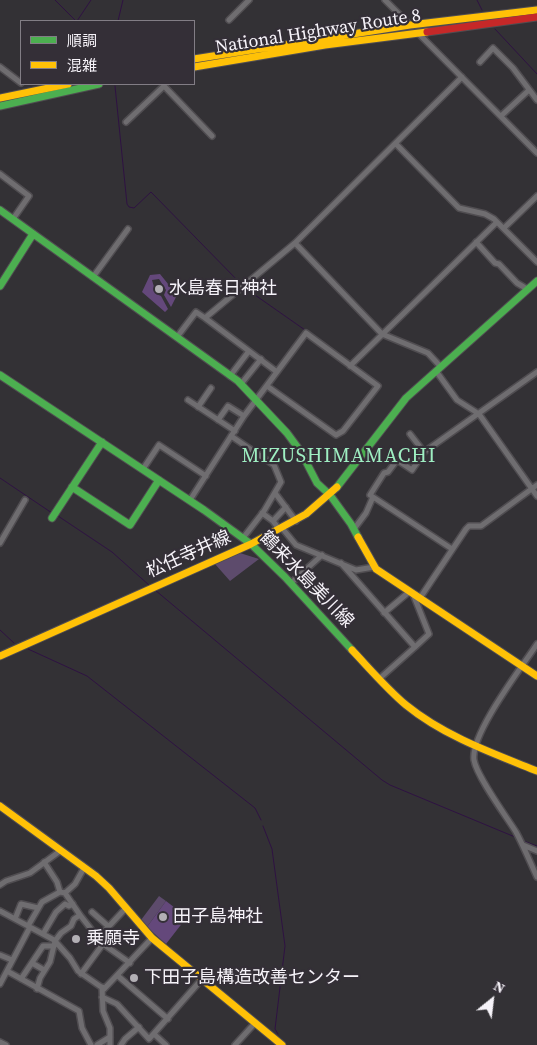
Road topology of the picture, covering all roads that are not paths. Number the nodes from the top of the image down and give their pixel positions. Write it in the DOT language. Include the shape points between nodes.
graph roads {
  1 [pos="249,0"];
  2 [pos="386,0"];
  3 [pos="537,10"];
  4 [pos="537,17"];
  5 [pos="229,20"];
  6 [pos="410,25"];
  7 [pos="416,32"];
  8 [pos="195,59"];
  9 [pos="480,62"];
  10 [pos="0,67"];
  11 [pos="195,67"];
  12 [pos="462,77"];
  13 [pos="20,82"];
  14 [pos="23,85"];
  15 [pos="64,85"];
  16 [pos="94,85"];
  17 [pos="164,85"];
  18 [pos="530,90"];
  19 [pos="32,92"];
  20 [pos="0,98"];
  21 [pos="537,100"];
  22 [pos="0,106"];
  23 [pos="501,116"];
  24 [pos="126,122"];
  25 [pos="212,136"];
  26 [pos="396,144"];
  27 [pos="537,154"];
  28 [pos="0,174"];
  29 [pos="537,196"];
  30 [pos="0,210"];
  31 [pos="13,219"];
  32 [pos="497,222"];
  33 [pos="504,228"];
  34 [pos="128,229"];
  35 [pos="33,234"];
  36 [pos="476,242"];
  37 [pos="295,243"];
  38 [pos="537,262"];
  39 [pos="93,277"];
  40 [pos="537,281"];
  41 [pos="0,286"];
  42 [pos="527,289"];
  43 [pos="205,318"];
  44 [pos="382,334"];
  45 [pos="177,337"];
  46 [pos="249,351"];
  47 [pos="261,359"];
  48 [pos="350,366"];
  49 [pos="439,369"];
  50 [pos="278,372"];
  51 [pos="537,372"];
  52 [pos="0,375"];
  53 [pos="230,376"];
  54 [pos="241,384"];
  55 [pos="267,386"];
  56 [pos="211,388"];
  57 [pos="188,400"];
  58 [pos="256,400"];
  59 [pos="198,407"];
  60 [pos="479,414"];
  61 [pos="244,416"];
  62 [pos="218,420"];
  63 [pos="235,431"];
  64 [pos="410,434"];
  65 [pos="231,436"];
  66 [pos="102,442"];
  67 [pos="424,452"];
  68 [pos="143,469"];
  69 [pos="206,476"];
  70 [pos="160,480"];
  71 [pos="534,487"];
  72 [pos="72,488"];
  73 [pos="275,493"];
  74 [pos="330,495"];
  75 [pos="537,496"];
  76 [pos="373,497"];
  77 [pos="25,500"];
  78 [pos="190,500"];
  79 [pos="286,507"];
  80 [pos="262,513"];
  81 [pos="54,516"];
  82 [pos="273,521"];
  83 [pos="296,521"];
  84 [pos="281,529"];
  85 [pos="354,529"];
  86 [pos="240,536"];
  87 [pos="262,538"];
  88 [pos="0,543"];
  89 [pos="251,544"];
  90 [pos="452,549"];
  91 [pos="233,551"];
  92 [pos="261,553"];
  93 [pos="322,555"];
  94 [pos="341,563"];
  95 [pos="374,567"];
  96 [pos="291,583"];
  97 [pos="411,593"];
  98 [pos="420,598"];
  99 [pos="384,613"];
  100 [pos="537,644"];
  101 [pos="415,647"];
  102 [pos="0,656"];
  103 [pos="522,666"];
  104 [pos="537,676"];
  105 [pos="379,679"];
  106 [pos="475,746"];
  107 [pos="537,772"];
  108 [pos="0,806"];
  109 [pos="522,844"];
  110 [pos="60,851"];
  111 [pos="537,851"];
  112 [pos="44,862"];
  113 [pos="84,868"];
  114 [pos="537,877"];
  115 [pos="0,885"];
  116 [pos="62,892"];
  117 [pos="73,904"];
  118 [pos="38,908"];
  119 [pos="126,908"];
  120 [pos="2,912"];
  121 [pos="92,912"];
  122 [pos="80,915"];
  123 [pos="0,919"];
  124 [pos="15,919"];
  125 [pos="108,926"];
  126 [pos="29,927"];
  127 [pos="43,934"];
  128 [pos="98,938"];
  129 [pos="152,938"];
  130 [pos="55,944"];
  131 [pos="103,944"];
  132 [pos="0,955"];
  133 [pos="12,960"];
  134 [pos="130,962"];
  135 [pos="32,963"];
  136 [pos="44,970"];
  137 [pos="7,971"];
  138 [pos="81,974"];
  139 [pos="118,976"];
  140 [pos="21,979"];
  141 [pos="202,979"];
  142 [pos="0,984"];
  143 [pos="102,987"];
  144 [pos="37,989"];
  145 [pos="102,997"];
  146 [pos="168,1018"];
  147 [pos="254,1023"];
  148 [pos="139,1027"];
  149 [pos="154,1034"];
  150 [pos="110,1037"];
  151 [pos="0,1042"];
  152 [pos="6,1045"];
  153 [pos="91,1045"];
  154 [pos="97,1045"];
  155 [pos="110,1045"];
  156 [pos="121,1045"];
  157 [pos="166,1045"];
  158 [pos="236,1045"];
  159 [pos="282,1045"];
  1 -- 5 [label="street"];
  2 -- 6 [label="street"];
  3 -- 6 [label="main road, National Highway Route 8"];
  4 -- 7 [label="main road, National Highway Route 8"];
  6 -- 7 [label="street"];
  6 -- 8 [label="main road, National Highway Route 8"];
  7 -- 11 [label="main road, National Highway Route 8"];
  7 -- 12 [label="street"];
  9 -- 18 [label="street" via="493,48"];
  10 -- 13 [label="street"];
  12 -- 23 [label="street"];
  12 -- 26 [label="street"];
  14 -- 19 [label="street"];
  15 -- 19 [label="main road"];
  16 -- 22 [label="main road"];
  17 -- 24 [label="street"];
  17 -- 25 [label="street"];
  18 -- 21 [label="street"];
  18 -- 23 [label="street"];
  19 -- 20 [label="main road"];
  23 -- 27 [label="street"];
  26 -- 32 [label="street" via="459,208 489,216"];
  26 -- 37 [label="street"];
  28 -- 31 [label="street" via="29,196"];
  29 -- 33 [label="street"];
  30 -- 31 [label="main road"];
  31 -- 35 [label="main road"];
  32 -- 33 [label="street"];
  32 -- 36 [label="street"];
  33 -- 38 [label="street"];
  34 -- 39 [label="street"];
  35 -- 39 [label="main road"];
  35 -- 41 [label="main road"];
  36 -- 42 [label="street" via="495,263"];
  36 -- 44 [label="street"];
  37 -- 43 [label="street"];
  37 -- 44 [label="street"];
  39 -- 45 [label="main road"];
  40 -- 42 [label="main road, 松任寺井線"];
  42 -- 49 [label="main road, 松任寺井線"];
  43 -- 45 [label="street" via="196,312"];
  43 -- 46 [label="street"];
  44 -- 48 [label="street"];
  44 -- 49 [label="street" via="428,353"];
  45 -- 53 [label="main road"];
  46 -- 47 [label="street"];
  46 -- 53 [label="street"];
  47 -- 50 [label="street"];
  47 -- 54 [label="street"];
  48 -- 50 [label="street" via="306,333"];
  48 -- 55 [label="street" via="378,386 343,431 336,434"];
  49 -- 60 [label="street" via="457,400"];
  49 -- 74 [label="main road, 松任寺井線" via="406,398"];
  50 -- 55 [label="street"];
  51 -- 60 [label="street"];
  52 -- 66 [label="main road, 鶴来水島美川線"];
  53 -- 54 [label="main road"];
  54 -- 58 [label="main road"];
  55 -- 58 [label="street"];
  56 -- 59 [label="street"];
  57 -- 59 [label="street"];
  58 -- 61 [label="street"];
  58 -- 74 [label="main road" via="292,440 317,482"];
  59 -- 62 [label="street"];
  60 -- 67 [label="street"];
  60 -- 71 [label="street"];
  61 -- 62 [label="street" via="228,406"];
  61 -- 63 [label="street"];
  62 -- 63 [label="street"];
  63 -- 65 [label="street"];
  64 -- 67 [label="street"];
  65 -- 69 [label="street"];
  65 -- 73 [label="street" via="274,465 281,482"];
  66 -- 68 [label="main road, 鶴来水島美川線"];
  66 -- 72 [label="main road"];
  67 -- 76 [label="street" via="412,470 397,460 384,473 370,495"];
  68 -- 69 [label="street" via="159,445"];
  68 -- 70 [label="main road, 鶴来水島美川線"];
  69 -- 78 [label="street"];
  70 -- 72 [label="main road" via="130,525"];
  70 -- 78 [label="main road, 鶴来水島美川線"];
  71 -- 75 [label="street"];
  71 -- 90 [label="street" via="481,526 469,526"];
  72 -- 81 [label="main road"];
  73 -- 79 [label="street"];
  73 -- 80 [label="street"];
  74 -- 83 [label="main road, 松任寺井線"];
  74 -- 85 [label="main road"];
  76 -- 85 [label="street"];
  76 -- 90 [label="street"];
  77 -- 88 [label="street"];
  78 -- 86 [label="main road, 鶴来水島美川線"];
  79 -- 82 [label="street"];
  79 -- 83 [label="street"];
  80 -- 82 [label="street"];
  80 -- 86 [label="street"];
  82 -- 84 [label="street"];
  83 -- 84 [label="main road, 松任寺井線"];
  84 -- 87 [label="main road, 松任寺井線"];
  84 -- 93 [label="street" via="296,545"];
  85 -- 95 [label="main road"];
  86 -- 89 [label="main road, 鶴来水島美川線"];
  86 -- 91 [label="main road"];
  87 -- 89 [label="main road, 松任寺井線"];
  87 -- 92 [label="main road"];
  89 -- 91 [label="main road, 松任寺井線"];
  89 -- 92 [label="main road, 鶴来水島美川線"];
  90 -- 98 [label="street"];
  91 -- 102 [label="main road, 松任寺井線"];
  92 -- 96 [label="main road, 鶴来水島美川線"];
  93 -- 94 [label="street"];
  93 -- 96 [label="street"];
  94 -- 95 [label="street" via="356,570"];
  94 -- 99 [label="street"];
  95 -- 97 [label="main road"];
  96 -- 105 [label="main road, 鶴来水島美川線"];
  97 -- 98 [label="main road"];
  97 -- 99 [label="street"];
  97 -- 101 [label="street" via="429,634"];
  98 -- 103 [label="main road"];
  99 -- 101 [label="street"];
  100 -- 103 [label="street"];
  101 -- 105 [label="street"];
  103 -- 104 [label="main road"];
  103 -- 106 [label="street" via="492,711"];
  105 -- 106 [label="main road, 鶴来水島美川線" via="425,719"];
  106 -- 107 [label="main road, 鶴来水島美川線"];
  106 -- 109 [label="street" via="477,768"];
  108 -- 110 [label="main road"];
  109 -- 111 [label="street"];
  109 -- 114 [label="street"];
  110 -- 112 [label="street"];
  110 -- 113 [label="main road"];
  112 -- 115 [label="street" via="30,873"];
  112 -- 116 [label="street"];
  113 -- 116 [label="street" via="75,884"];
  113 -- 119 [label="main road" via="109,888"];
  116 -- 117 [label="street"];
  116 -- 118 [label="street" via="42,902"];
  117 -- 122 [label="street"];
  117 -- 127 [label="street" via="65,904 56,912"];
  118 -- 124 [label="street" via="21,904"];
  118 -- 126 [label="street"];
  119 -- 125 [label="street"];
  119 -- 129 [label="main road"];
  120 -- 123 [label="street"];
  120 -- 124 [label="street"];
  121 -- 125 [label="street"];
  122 -- 128 [label="street"];
  122 -- 130 [label="street" via="61,933"];
  124 -- 126 [label="street"];
  125 -- 128 [label="street"];
  126 -- 127 [label="street"];
  126 -- 133 [label="street"];
  127 -- 130 [label="street"];
  128 -- 131 [label="street"];
  129 -- 134 [label="street"];
  129 -- 141 [label="main road"];
  130 -- 135 [label="street" via="43,946"];
  130 -- 136 [label="street"];
  130 -- 138 [label="street"];
  131 -- 134 [label="street"];
  131 -- 138 [label="street"];
  132 -- 133 [label="street"];
  133 -- 137 [label="street"];
  134 -- 139 [label="street"];
  135 -- 136 [label="street"];
  135 -- 140 [label="street"];
  136 -- 144 [label="street"];
  137 -- 140 [label="street"];
  137 -- 142 [label="street"];
  138 -- 143 [label="street"];
  139 -- 143 [label="street" via="107,988"];
  139 -- 146 [label="street"];
  140 -- 144 [label="street"];
  141 -- 146 [label="street"];
  141 -- 147 [label="main road"];
  143 -- 145 [label="street"];
  144 -- 153 [label="street" via="78,1011"];
  145 -- 148 [label="street" via="117,1004"];
  145 -- 150 [label="street"];
  146 -- 149 [label="street"];
  147 -- 158 [label="street"];
  147 -- 159 [label="main road"];
  148 -- 149 [label="street" via="149,1039"];
  148 -- 156 [label="street"];
  149 -- 157 [label="street"];
  150 -- 154 [label="street"];
  150 -- 155 [label="street"];
  151 -- 152 [label="street"];
}
